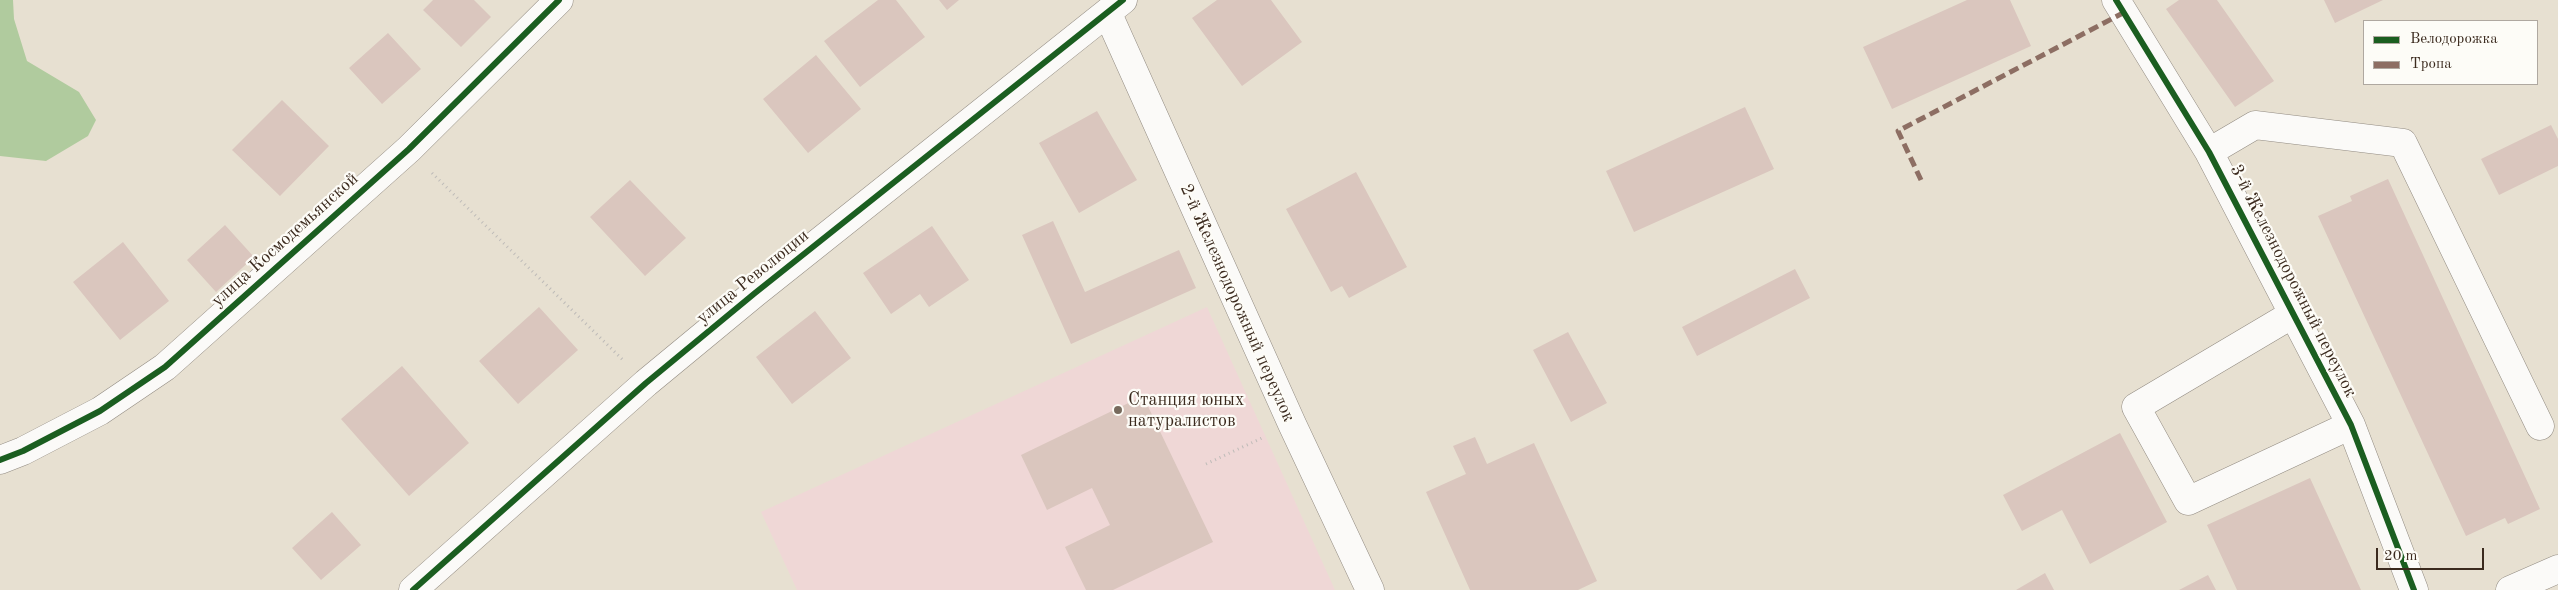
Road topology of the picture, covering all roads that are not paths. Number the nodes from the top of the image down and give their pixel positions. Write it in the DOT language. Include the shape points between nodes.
graph roads {
  1 [pos="559,0"];
  2 [pos="2116,0"];
  3 [pos="1115,7"];
  4 [pos="2209,152"];
  5 [pos="2293,314"];
  6 [pos="2351,425"];
  7 [pos="2540,426"];
  8 [pos="0,460"];
  9 [pos="2558,569"];
  10 [pos="413,590"];
  11 [pos="1370,590"];
  12 [pos="2414,590"];
  13 [pos="2510,590"];
  1 -- 8 [label="street, улица Космодемьянской" via="409,149 165,367 100,410"];
  2 -- 4 [label="street, 3-й Железнодорожный переулок"];
  3 -- 10 [label="street, улица Революции" via="755,293 646,384"];
  3 -- 11 [label="street, 2-й Железнодорожный переулок" via="1292,424"];
  4 -- 5 [label="street, 3-й Железнодорожный переулок"];
  4 -- 7 [label="street" via="2255,125 2403,142"];
  5 -- 6 [label="street, 3-й Железнодорожный переулок"];
  5 -- 6 [label="street" via="2136,407 2188,502"];
  6 -- 12 [label="street, 3-й Железнодорожный переулок"];
  9 -- 13 [label="street"];
}
